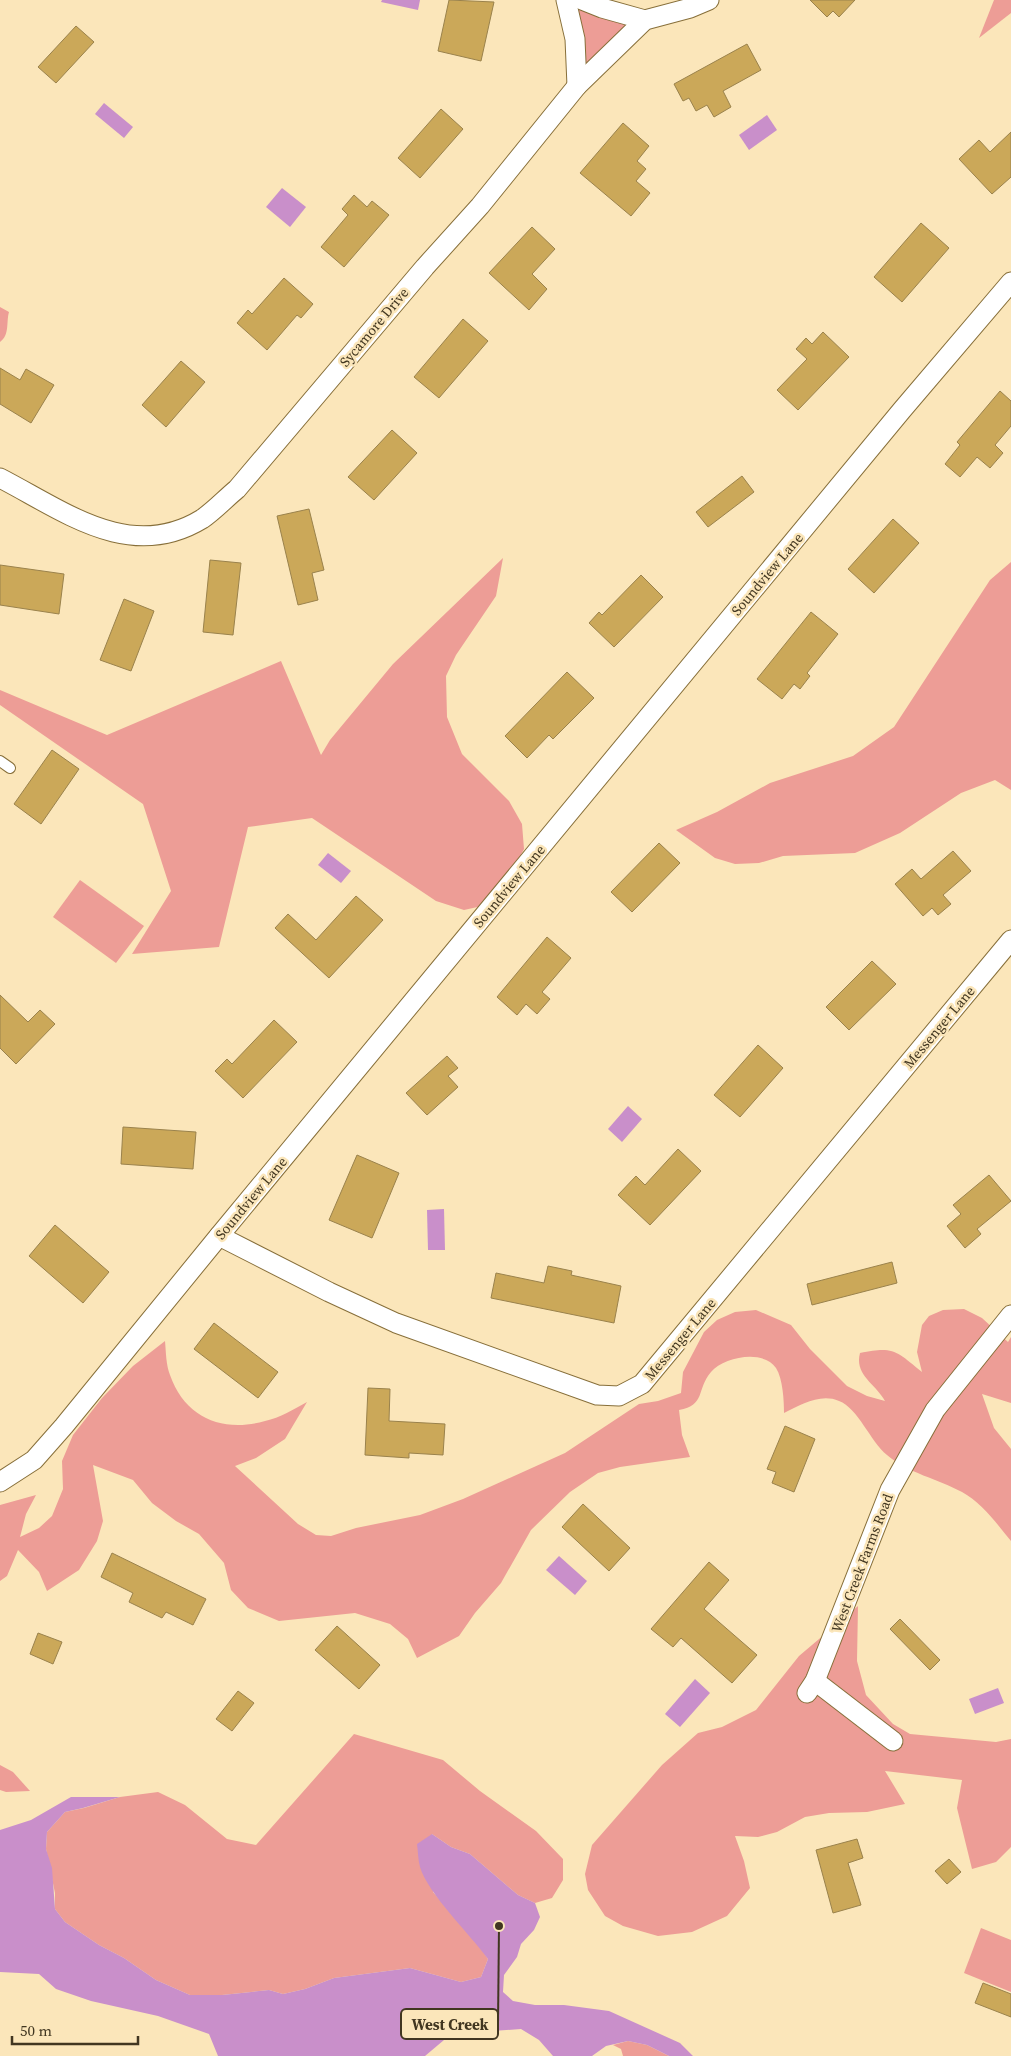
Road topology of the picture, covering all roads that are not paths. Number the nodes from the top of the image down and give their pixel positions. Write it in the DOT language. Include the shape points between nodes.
graph roads {
  1 [pos="566,0"];
  2 [pos="582,0"];
  3 [pos="709,0"];
  4 [pos="645,20"];
  5 [pos="577,86"];
  6 [pos="1011,282"];
  7 [pos="0,478"];
  8 [pos="0,761"];
  9 [pos="10,768"];
  10 [pos="1011,940"];
  11 [pos="219,1236"];
  12 [pos="1011,1315"];
  13 [pos="0,1482"];
  14 [pos="893,1741"];
  1 -- 5 [label="street" via="575,39"];
  2 -- 4 [label="street"];
  3 -- 4 [label="street, Sycamore Drive"];
  4 -- 5 [label="street, Sycamore Drive"];
  5 -- 7 [label="street, Sycamore Drive" via="480,206 237,489 203,518 175,532 153,537 127,536 85,522"];
  6 -- 11 [label="street, Soundview Lane"];
  8 -- 9 [label="lane"];
  10 -- 11 [label="street, Messenger Lane" via="642,1384 619,1396 597,1395 396,1323"];
  11 -- 13 [label="street, Soundview Lane" via="34,1460"];
  12 -- 14 [label="street, West Creek Farms Road" via="935,1410 890,1490 811,1687"];
}
